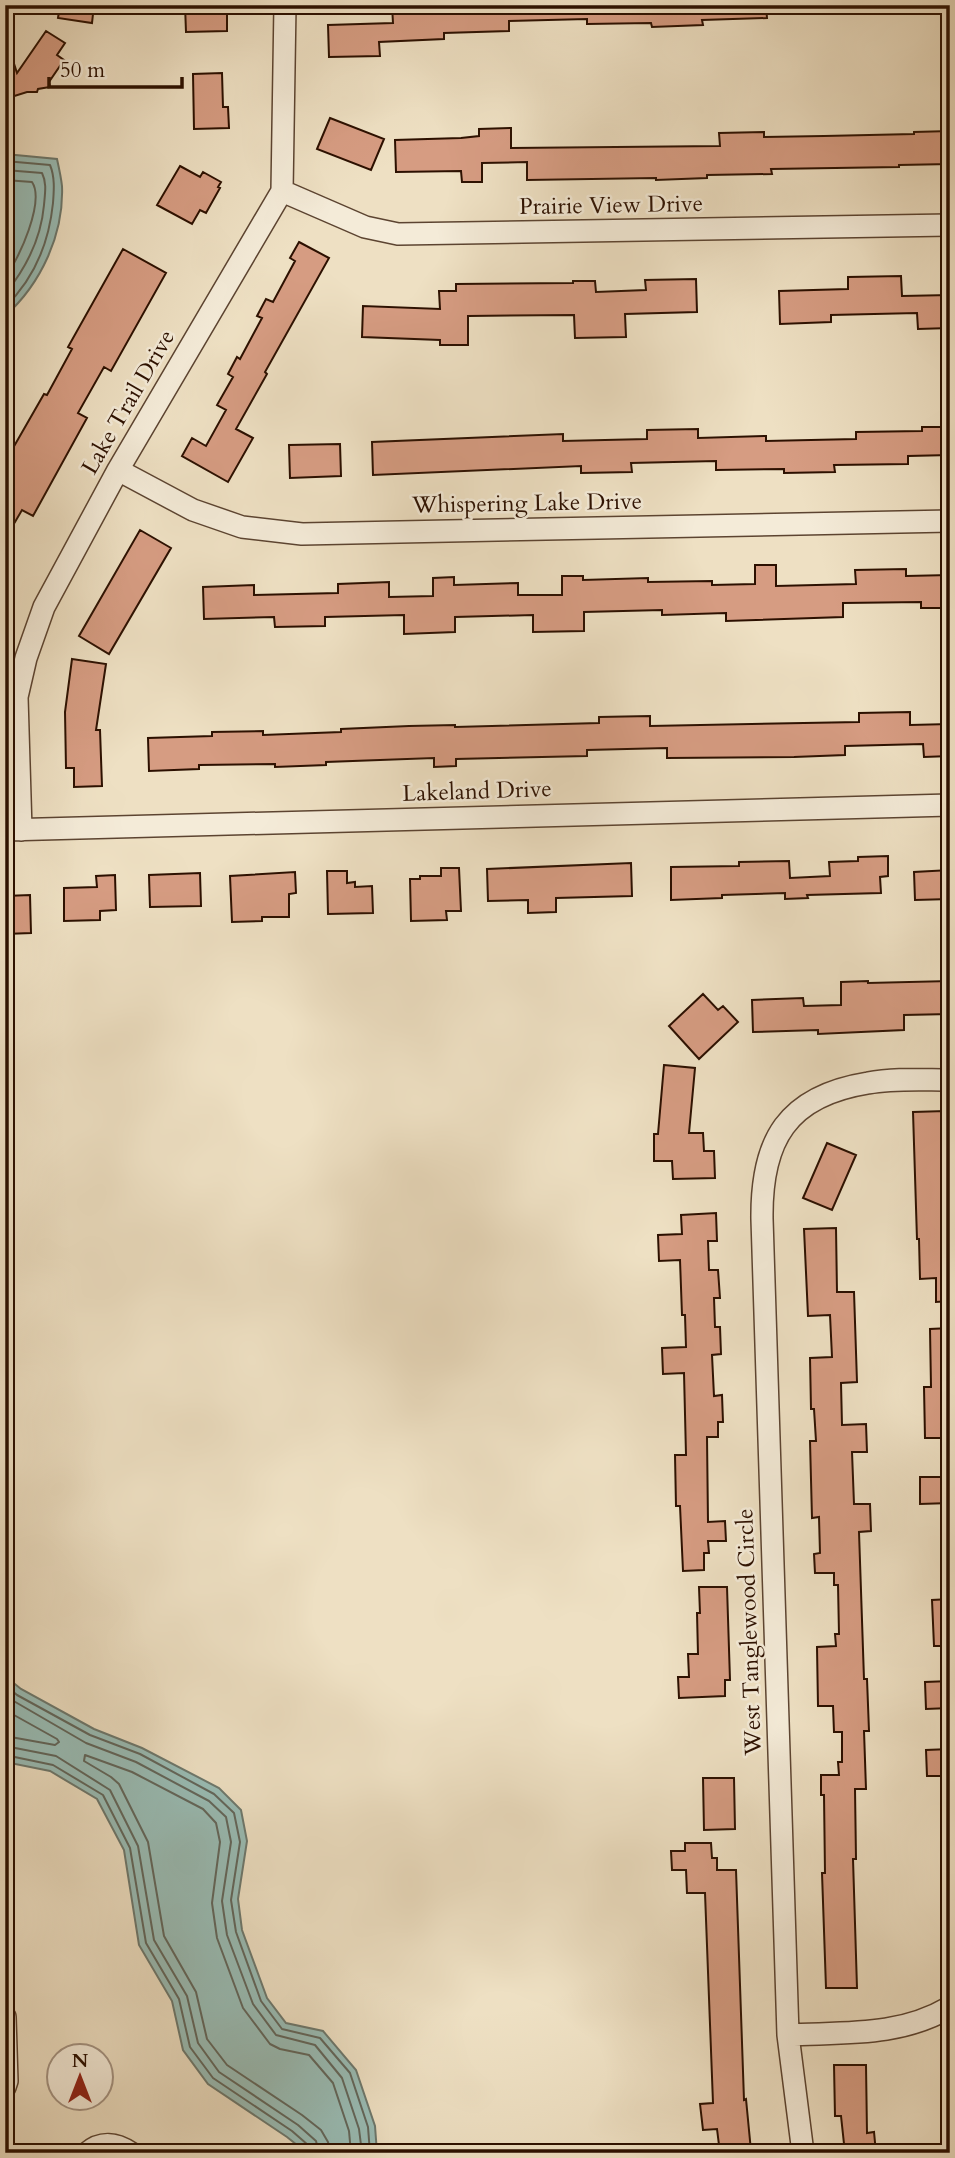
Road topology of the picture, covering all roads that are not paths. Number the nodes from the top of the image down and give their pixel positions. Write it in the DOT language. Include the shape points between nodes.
graph roads {
  1 [pos="285,5"];
  2 [pos="282,191"];
  3 [pos="950,225"];
  4 [pos="118,470"];
  5 [pos="950,521"];
  6 [pos="950,805"];
  7 [pos="13,830"];
  8 [pos="950,1080"];
  9 [pos="950,2007"];
  10 [pos="5,2017"];
  11 [pos="788,2035"];
  12 [pos="5,2087"];
  13 [pos="86,2153"];
  14 [pos="131,2153"];
  15 [pos="803,2153"];
  1 -- 2 [label="street, Lake Trail Drive"];
  2 -- 3 [label="street, Prairie View Drive" via="365,227 398,234"];
  2 -- 4 [label="street, Lake Trail Drive"];
  4 -- 5 [label="street, Whispering Lake Drive" via="193,510 242,527 302,534"];
  4 -- 7 [label="street, Lake Trail Drive" via="44,607 26,658 17,697"];
  6 -- 7 [label="street, Lakeland Drive"];
  8 -- 11 [label="street, West Tanglewood Circle" via="870,1082 809,1102 790,1115 767,1165 761,1204"];
  9 -- 11 [label="street" via="890,2030"];
  10 -- 12 [label="street"];
  11 -- 15 [label="street, West Tanglewood Circle"];
  13 -- 14 [label="street" via="110,2144"];
}
